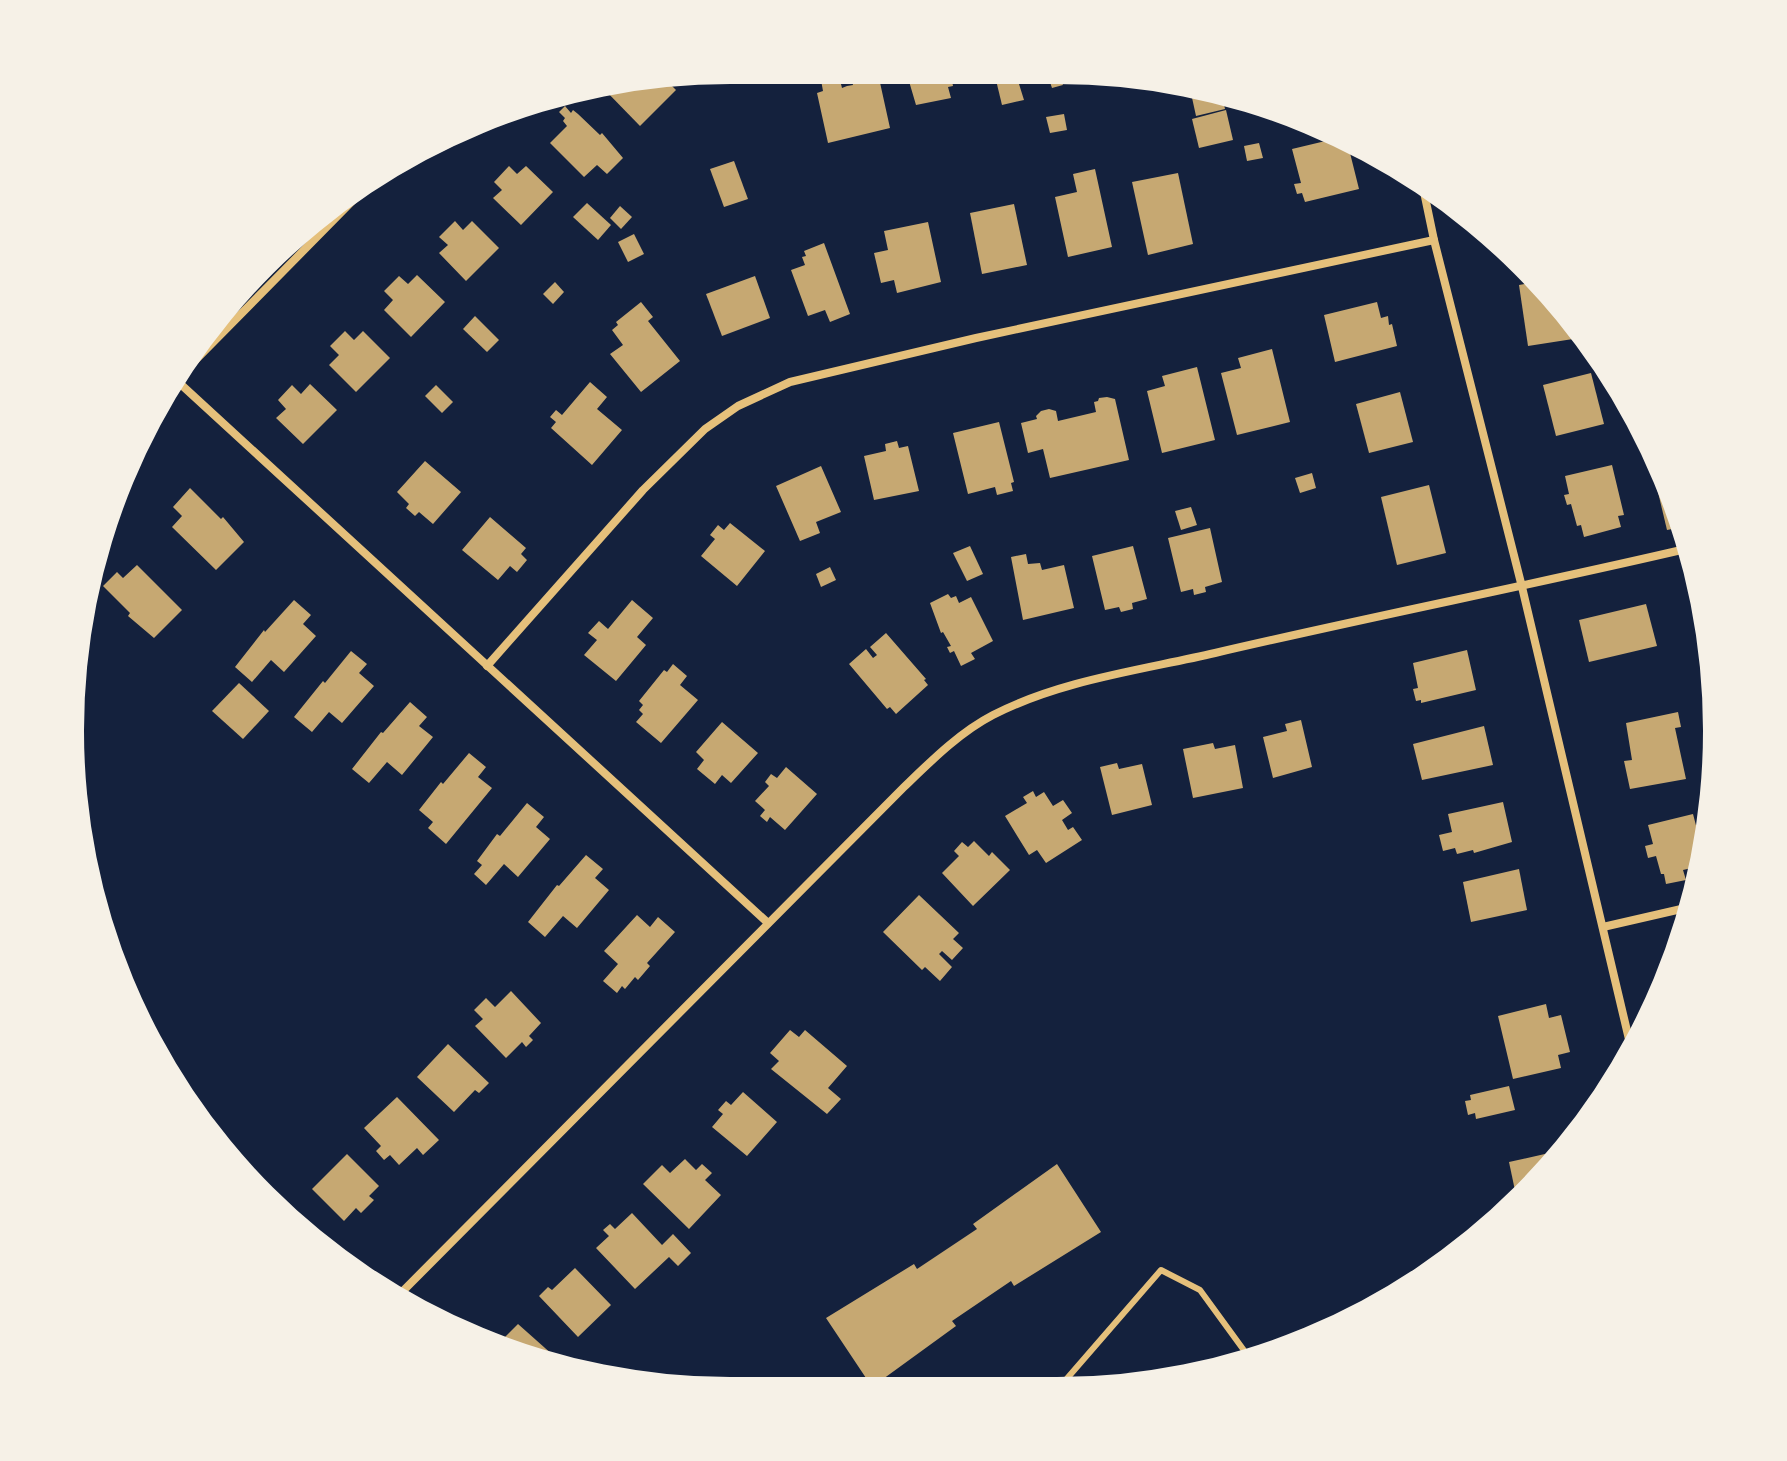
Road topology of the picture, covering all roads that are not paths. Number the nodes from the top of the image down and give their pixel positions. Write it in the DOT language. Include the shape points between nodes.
graph roads {
  1 [pos="1426,200"];
  2 [pos="330,224"];
  3 [pos="1434,240"];
  4 [pos="220,335"];
  5 [pos="183,387"];
  6 [pos="1677,551"];
  7 [pos="1522,587"];
  8 [pos="487,666"];
  9 [pos="1677,910"];
  10 [pos="768,923"];
  11 [pos="1603,927"];
  12 [pos="1627,1032"];
  13 [pos="405,1289"];
  14 [pos="1243,1349"];
  15 [pos="1069,1377"];
  1 -- 3 [label="street"];
  2 -- 4 [label="street"];
  3 -- 7 [label="street"];
  3 -- 8 [label="street" via="790,382 738,406 705,429 643,490"];
  5 -- 8 [label="street"];
  6 -- 7 [label="street"];
  7 -- 10 [label="street" via="1057,689 993,715 904,787"];
  7 -- 11 [label="street"];
  8 -- 10 [label="street"];
  9 -- 11 [label="street"];
  10 -- 13 [label="street"];
  11 -- 12 [label="street"];
  14 -- 15 [label="lane" via="1200,1290 1161,1270"];
}
